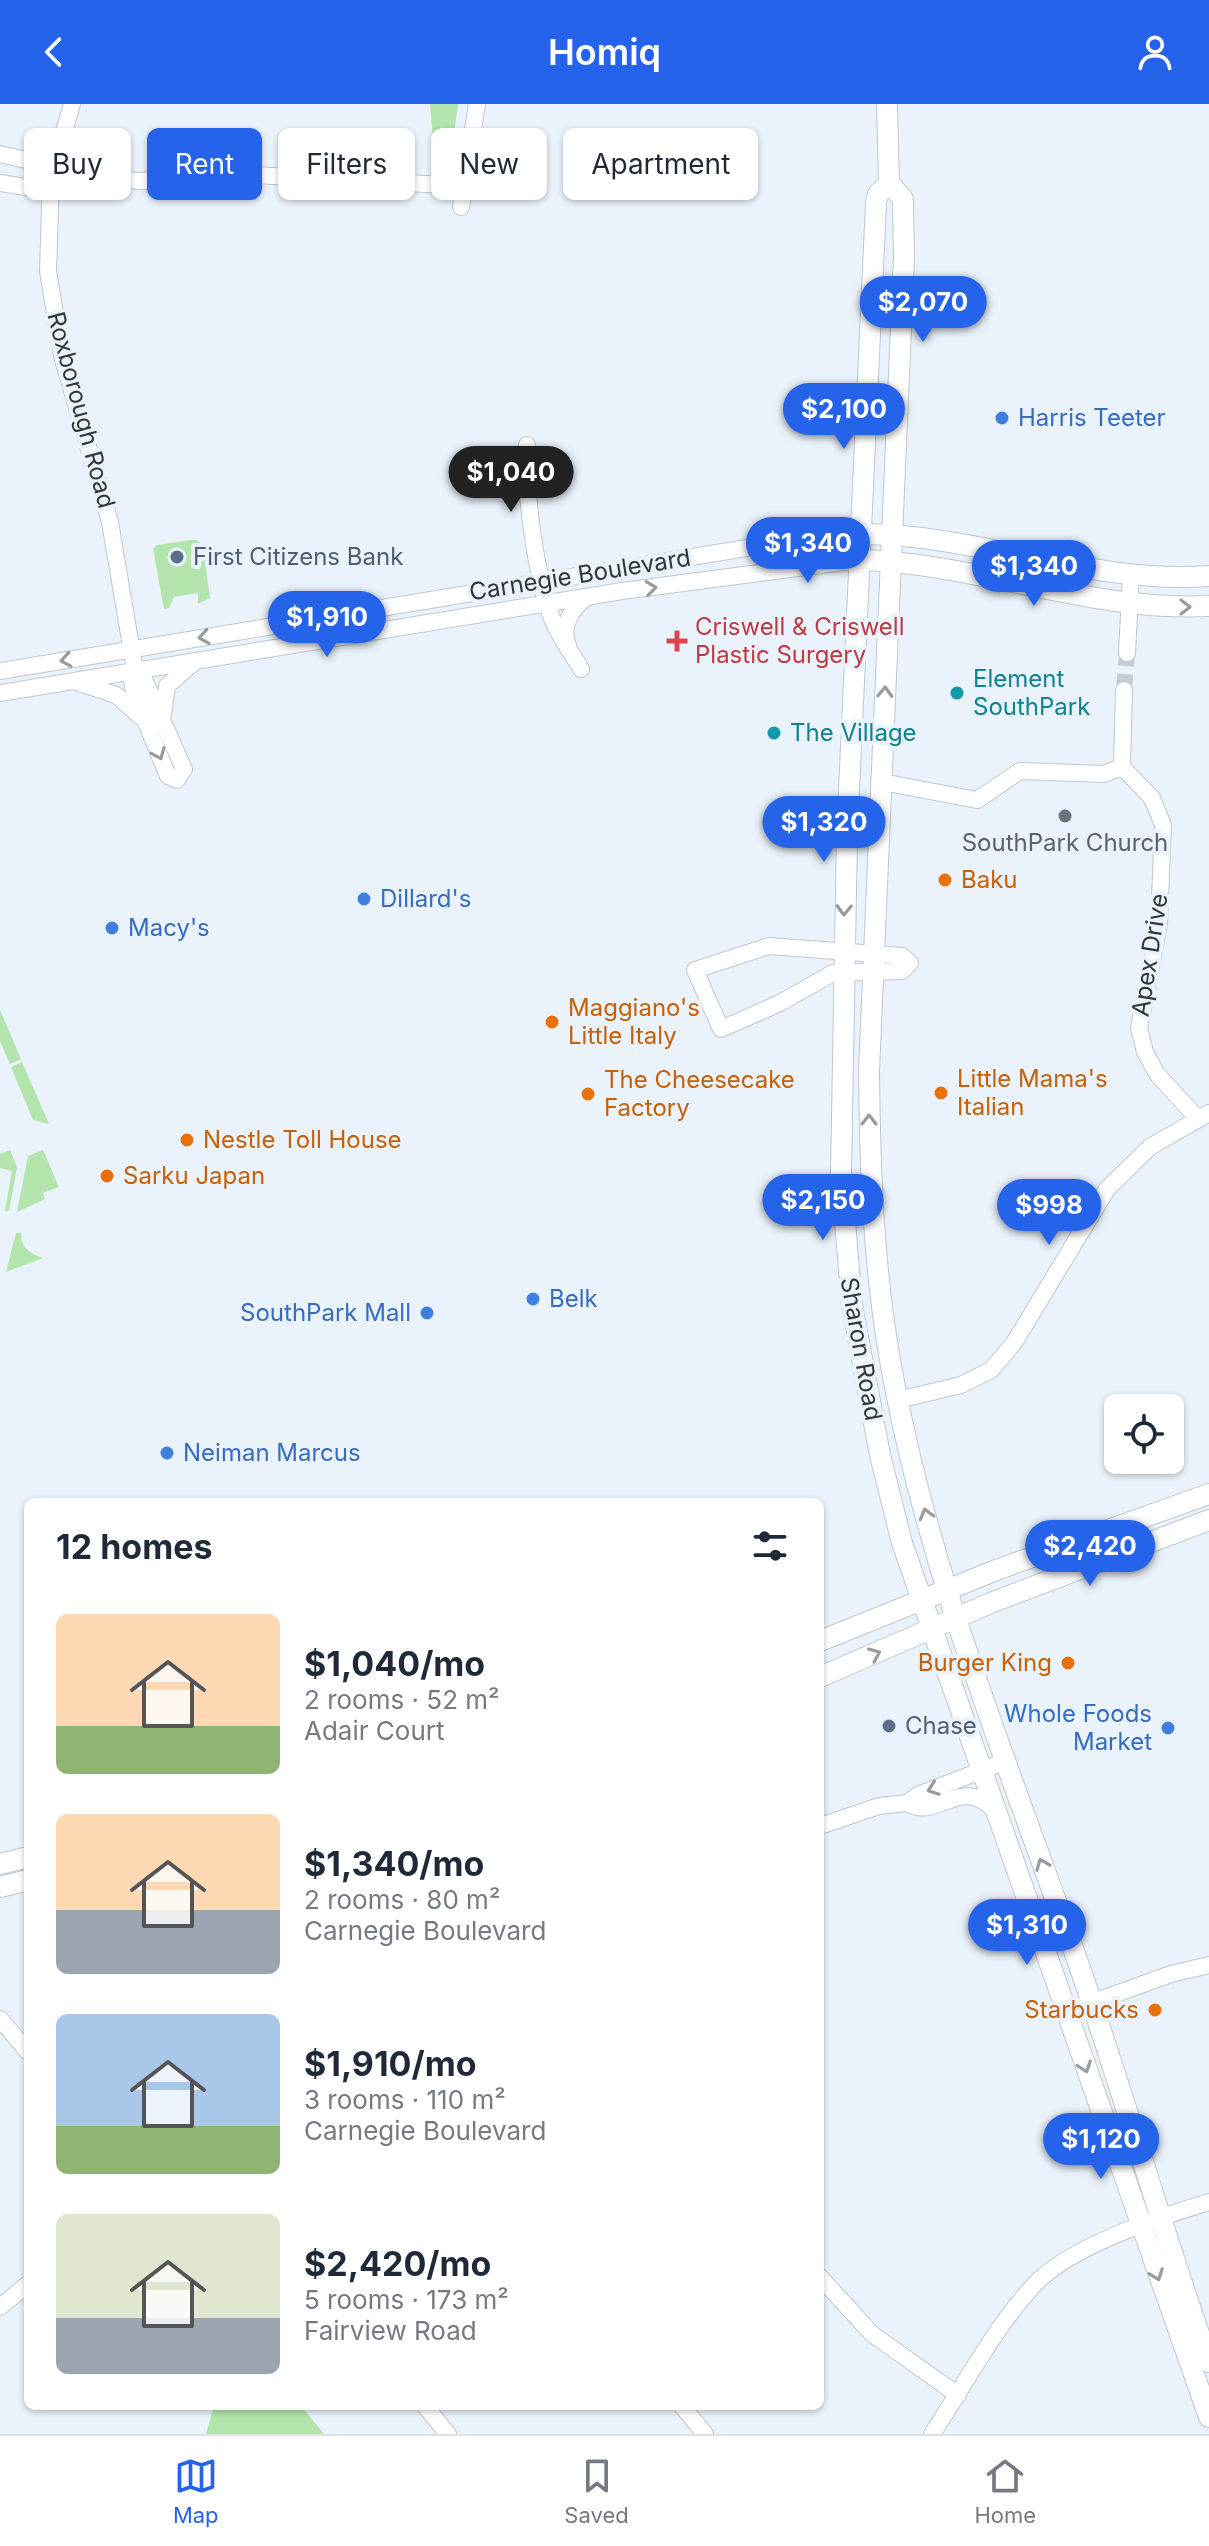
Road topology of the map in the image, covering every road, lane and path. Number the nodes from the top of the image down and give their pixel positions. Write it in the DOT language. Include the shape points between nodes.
graph roads {
  1 [pos="72,104"];
  2 [pos="477,104"];
  3 [pos="887,104"];
  4 [pos="66,128"];
  5 [pos="473,128"];
  6 [pos="0,154"];
  7 [pos="24,165"];
  8 [pos="24,181"];
  9 [pos="131,181"];
  10 [pos="0,183"];
  11 [pos="889,183"];
  12 [pos="431,184"];
  13 [pos="50,200"];
  14 [pos="462,200"];
  15 [pos="876,205"];
  16 [pos="461,207"];
  17 [pos="901,325"];
  18 [pos="527,445"];
  19 [pos="861,534"];
  20 [pos="893,535"];
  21 [pos="859,560"];
  22 [pos="892,562"];
  23 [pos="1131,575"];
  24 [pos="1209,576"];
  25 [pos="543,582"];
  26 [pos="589,597"];
  27 [pos="547,603"];
  28 [pos="1129,603"];
  29 [pos="1209,606"];
  30 [pos="131,649"];
  31 [pos="571,650"];
  32 [pos="1127,653"];
  33 [pos="202,659"];
  34 [pos="581,669"];
  35 [pos="135,670"];
  36 [pos="0,671"];
  37 [pos="65,682"];
  38 [pos="1124,690"];
  39 [pos="0,693"];
  40 [pos="146,724"];
  41 [pos="165,724"];
  42 [pos="1122,767"];
  43 [pos="882,782"];
  44 [pos="842,963"];
  45 [pos="873,964"];
  46 [pos="1203,1116"];
  47 [pos="898,1400"];
  48 [pos="1205,1496"];
  49 [pos="1209,1521"];
  50 [pos="947,1589"];
  51 [pos="920,1600"];
  52 [pos="957,1618"];
  53 [pos="930,1630"];
  54 [pos="824,1639"];
  55 [pos="824,1675"];
  56 [pos="1006,1761"];
  57 [pos="980,1771"];
  58 [pos="907,1803"];
  59 [pos="994,1810"];
  60 [pos="824,1825"];
  61 [pos="24,1858"];
  62 [pos="0,1864"];
  63 [pos="24,1881"];
  64 [pos="0,1887"];
  65 [pos="1209,1965"];
  66 [pos="1092,2003"];
  67 [pos="1066,2012"];
  68 [pos="0,2019"];
  69 [pos="24,2047"];
  70 [pos="1209,2202"];
  71 [pos="1160,2217"];
  72 [pos="1140,2225"];
  73 [pos="824,2281"];
  74 [pos="24,2287"];
  75 [pos="0,2307"];
  76 [pos="1209,2362"];
  77 [pos="958,2395"];
  78 [pos="428,2410"];
  79 [pos="685,2410"];
  80 [pos="1209,2417"];
  81 [pos="448,2434"];
  82 [pos="705,2434"];
  83 [pos="932,2434"];
  1 -- 4 [label="street, Roxborough Road"];
  2 -- 5 [label="street"];
  3 -- 11 [label="main road, Sharon Road"];
  6 -- 7 [label="street"];
  8 -- 10 [label="street"];
  9 -- 12 [label="street" via="216,173"];
  11 -- 15 [label="main road, Sharon Road"];
  11 -- 17 [label="main road, Sharon Road" via="904,201"];
  13 -- 30 [label="street, Roxborough Road" via="47,243 54,318 107,512"];
  14 -- 16 [label="street"];
  15 -- 17 [label="main road" via="890,219 891,306"];
  15 -- 19 [label="main road, Sharon Road"];
  17 -- 20 [label="main road, Sharon Road"];
  18 -- 25 [label="street" via="525,471"];
  19 -- 20 [label="main road, Carnegie Boulevard"];
  19 -- 21 [label="main road, Sharon Road"];
  19 -- 25 [label="street, Carnegie Boulevard" via="801,539"];
  20 -- 22 [label="main road, Sharon Road"];
  20 -- 23 [label="main road, Carnegie Boulevard" via="966,543"];
  21 -- 22 [label="main road, Carnegie Boulevard"];
  26 -- 21 [label="street, Carnegie Boulevard, one-way"];
  21 -- 44 [label="main road, Sharon Road, one-way"];
  22 -- 28 [label="main road, Carnegie Boulevard"];
  43 -- 22 [label="main road, Sharon Road, one-way"];
  23 -- 24 [label="main road, Carnegie Boulevard"];
  23 -- 28 [label="street"];
  25 -- 27 [label="street"];
  25 -- 30 [label="street, Carnegie Boulevard, one-way"];
  26 -- 27 [label="street, Carnegie Boulevard"];
  26 -- 31 [label="street" via="568,620 565,639"];
  27 -- 31 [label="street"];
  27 -- 33 [label="street, Carnegie Boulevard"];
  28 -- 29 [label="main road, Carnegie Boulevard, one-way"];
  28 -- 32 [label="street"];
  30 -- 35 [label="street, Roxborough Road"];
  30 -- 36 [label="street, Carnegie Boulevard, one-way"];
  31 -- 34 [label="street"];
  33 -- 35 [label="street, Carnegie Boulevard"];
  33 -- 41 [label="street" via="181,670 167,686"];
  35 -- 37 [label="street, Carnegie Boulevard"];
  35 -- 40 [label="street, Roxborough Road" via="132,684"];
  35 -- 41 [label="street"];
  37 -- 39 [label="street, Carnegie Boulevard"];
  37 -- 40 [label="street" via="109,692"];
  38 -- 42 [label="street"];
  40 -- 41 [label="street, Roxborough Road, one-way" via="168,776 177,780 184,769"];
  42 -- 43 [label="street" via="1104,774 1020,771 977,800"];
  42 -- 46 [label="street, Apex Drive" via="1152,798 1163,825 1159,924 1139,1028 1157,1074"];
  43 -- 45 [label="main road, Sharon Road"];
  44 -- 44 [label="street" via="780,1003 721,1029 695,970 769,946"];
  44 -- 45 [label="street"];
  44 -- 51 [label="main road, Sharon Road" via="841,1175 849,1291 880,1455"];
  47 -- 45 [label="main road, Sharon Road, one-way" via="872,1198"];
  46 -- 47 [label="street" via="1150,1147 1107,1189 997,1364 961,1385"];
  50 -- 47 [label="main road, Sharon Road, one-way"];
  48 -- 49 [label="street"];
  48 -- 50 [label="main road"];
  49 -- 52 [label="main road"];
  50 -- 51 [label="main road"];
  50 -- 52 [label="main road, Sharon Road"];
  51 -- 53 [label="main road, Sharon Road"];
  51 -- 54 [label="main road"];
  52 -- 53 [label="main road"];
  52 -- 56 [label="main road, Sharon Road"];
  55 -- 53 [label="main road, one-way"];
  53 -- 57 [label="main road, Sharon Road"];
  56 -- 57 [label="street"];
  66 -- 56 [label="main road, Sharon Road, one-way"];
  57 -- 58 [label="street, one-way"];
  57 -- 59 [label="main road, Sharon Road"];
  58 -- 59 [label="street" via="924,1808 966,1795"];
  58 -- 60 [label="street" via="879,1806"];
  59 -- 67 [label="main road, Sharon Road"];
  61 -- 62 [label="main road"];
  63 -- 64 [label="main road"];
  65 -- 66 [label="street"];
  66 -- 67 [label="street"];
  66 -- 71 [label="main road, Sharon Road"];
  67 -- 72 [label="main road, Sharon Road, one-way"];
  68 -- 69 [label="street"];
  70 -- 71 [label="street"];
  71 -- 72 [label="street"];
  71 -- 76 [label="main road, Sharon Road"];
  72 -- 77 [label="street" via="1037,2282"];
  72 -- 80 [label="main road, Sharon Road, one-way"];
  73 -- 77 [label="street" via="872,2334"];
  74 -- 75 [label="street"];
  77 -- 83 [label="street"];
  78 -- 81 [label="street"];
  79 -- 82 [label="street"];
}
